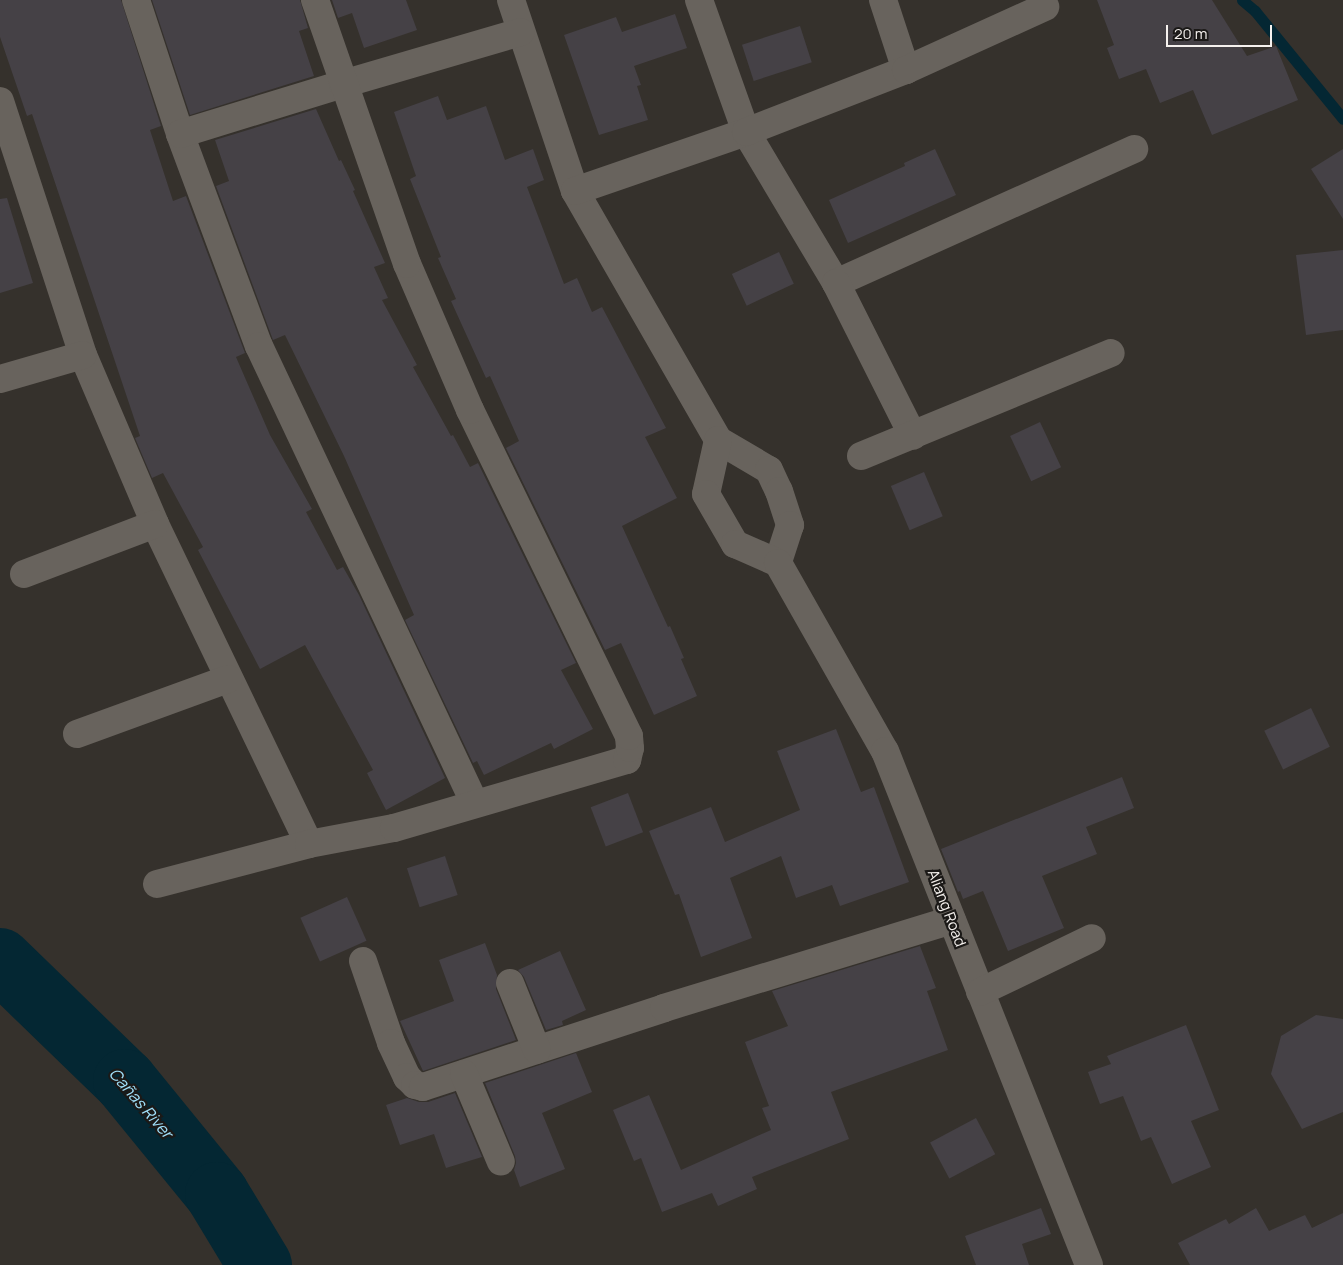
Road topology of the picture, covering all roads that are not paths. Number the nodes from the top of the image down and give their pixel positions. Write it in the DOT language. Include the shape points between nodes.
graph roads {
  1 [pos="136,0"];
  2 [pos="315,0"];
  3 [pos="511,0"];
  4 [pos="699,0"];
  5 [pos="883,0"];
  6 [pos="1046,6"];
  7 [pos="522,32"];
  8 [pos="906,70"];
  9 [pos="343,84"];
  10 [pos="0,100"];
  11 [pos="746,132"];
  12 [pos="180,134"];
  13 [pos="1134,149"];
  14 [pos="575,190"];
  15 [pos="836,284"];
  16 [pos="1111,353"];
  17 [pos="83,355"];
  18 [pos="0,379"];
  19 [pos="913,436"];
  20 [pos="718,440"];
  21 [pos="862,456"];
  22 [pos="154,524"];
  23 [pos="778,563"];
  24 [pos="24,574"];
  25 [pos="228,679"];
  26 [pos="76,734"];
  27 [pos="475,804"];
  28 [pos="309,844"];
  29 [pos="157,884"];
  30 [pos="952,920"];
  31 [pos="1092,938"];
  32 [pos="363,961"];
  33 [pos="510,983"];
  34 [pos="980,992"];
  35 [pos="537,1050"];
  36 [pos="464,1074"];
  37 [pos="501,1162"];
  38 [pos="1089,1265"];
  1 -- 12 [label="street"];
  2 -- 9 [label="street"];
  3 -- 7 [label="street"];
  4 -- 11 [label="street"];
  5 -- 8 [label="street"];
  6 -- 8 [label="street"];
  7 -- 9 [label="street"];
  7 -- 14 [label="street"];
  8 -- 11 [label="street"];
  9 -- 12 [label="street"];
  9 -- 27 [label="street" via="407,264 470,410 629,736 627,760"];
  10 -- 17 [label="street"];
  11 -- 14 [label="street"];
  11 -- 15 [label="street"];
  12 -- 27 [label="street" via="260,346"];
  13 -- 15 [label="street"];
  14 -- 20 [label="street"];
  15 -- 19 [label="street"];
  16 -- 19 [label="street"];
  17 -- 18 [label="street"];
  17 -- 22 [label="street"];
  19 -- 21 [label="street"];
  20 -- 23 [label="street" via="769,470 773,477 790,525"];
  20 -- 23 [label="street" via="706,494 735,544"];
  22 -- 24 [label="street"];
  22 -- 25 [label="street"];
  23 -- 30 [label="street, Aliang Road" via="885,751"];
  25 -- 26 [label="street"];
  25 -- 28 [label="street"];
  27 -- 28 [label="street" via="394,828"];
  28 -- 29 [label="street"];
  30 -- 34 [label="street, Aliang Road"];
  30 -- 35 [label="street"];
  31 -- 34 [label="street"];
  32 -- 36 [label="street" via="391,1043 415,1085 423,1087"];
  33 -- 35 [label="street"];
  34 -- 38 [label="street, Aliang Road"];
  35 -- 36 [label="street"];
  36 -- 37 [label="street"];
}
